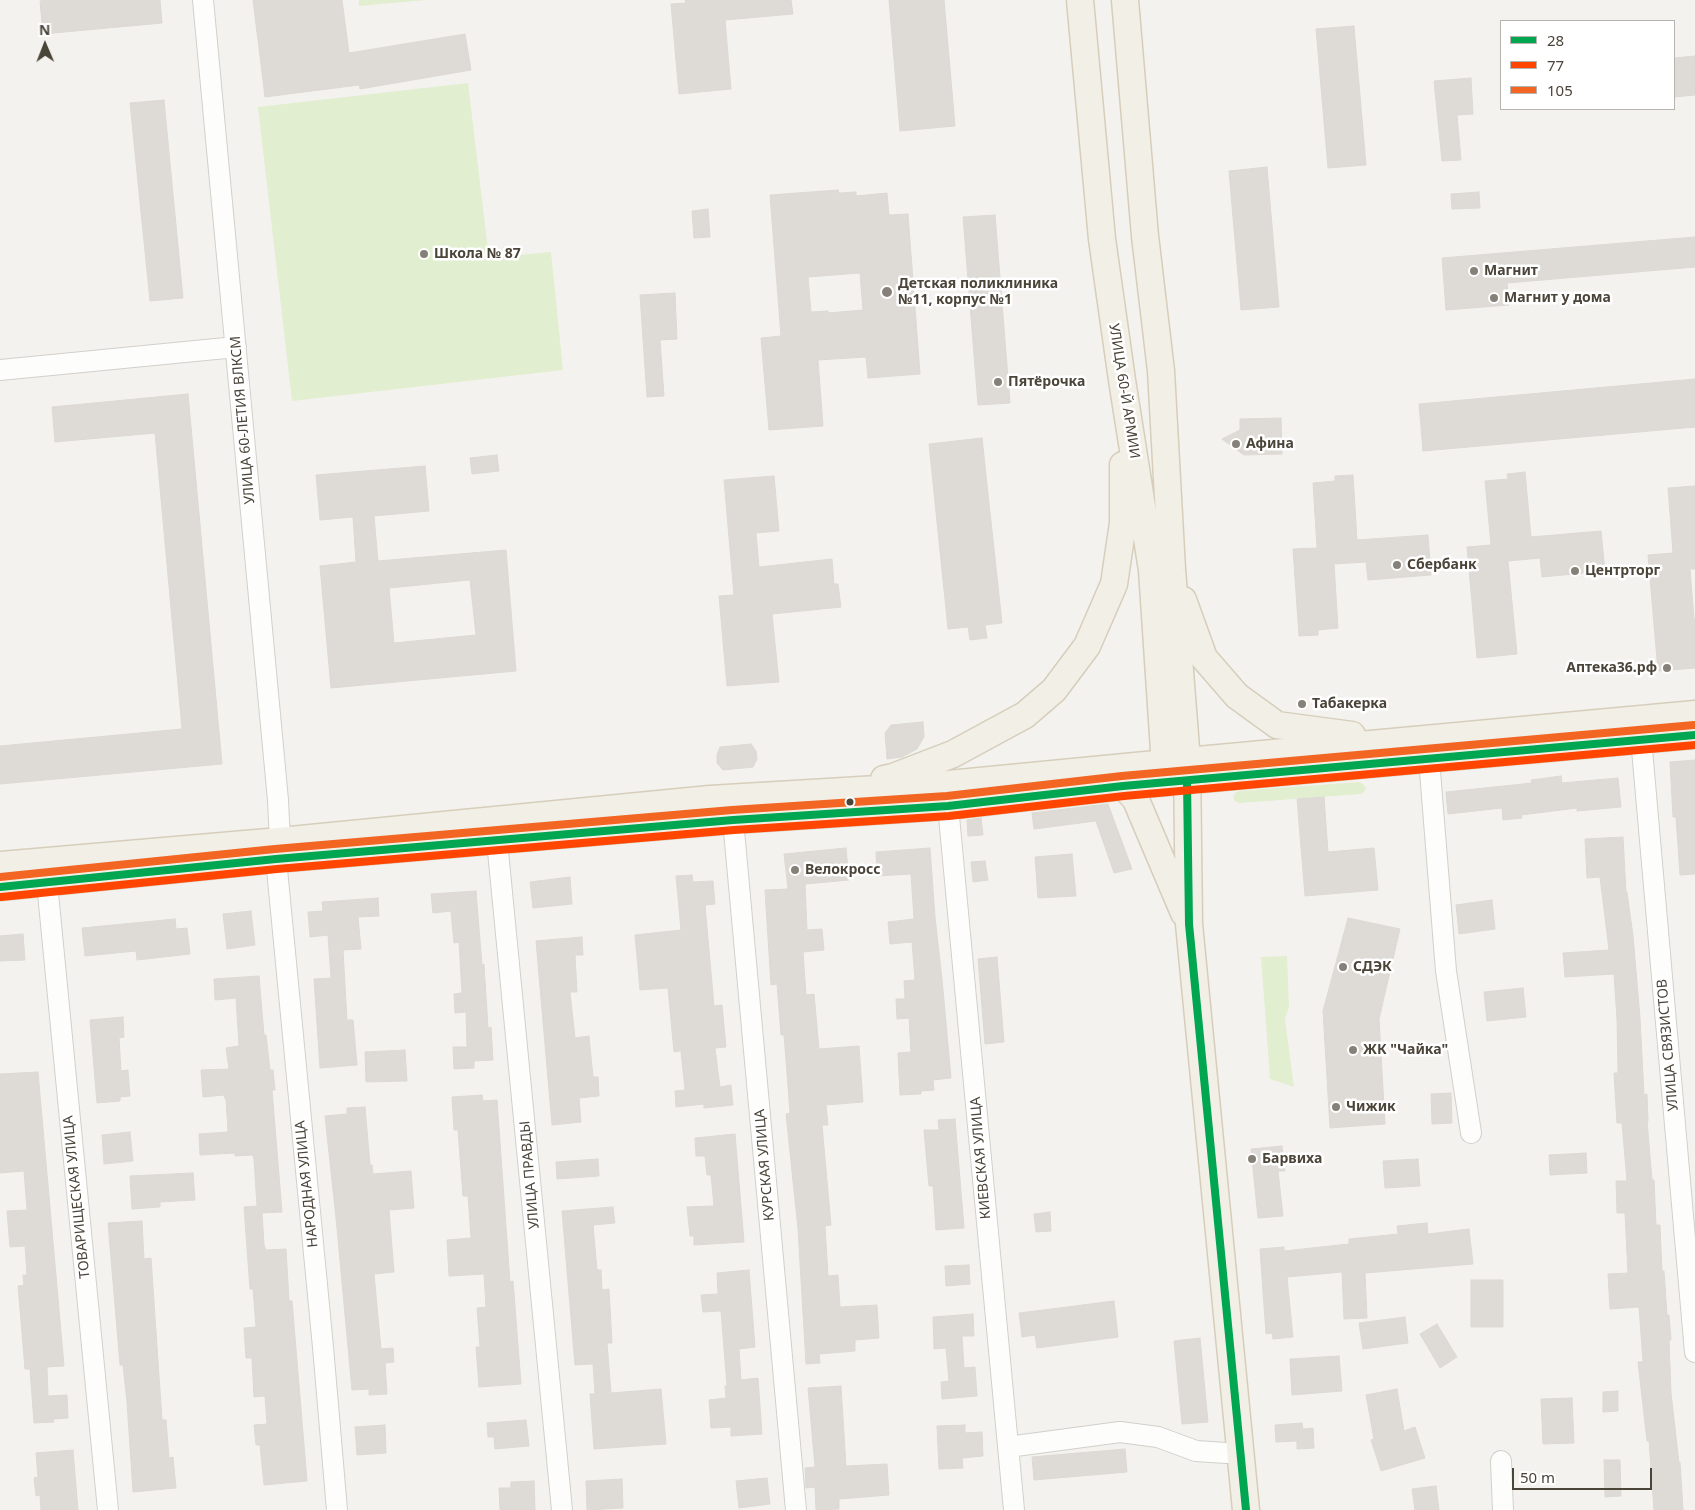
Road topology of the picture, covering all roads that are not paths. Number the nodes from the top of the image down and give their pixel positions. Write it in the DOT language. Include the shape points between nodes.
graph roads {
  1 [pos="203,0"];
  2 [pos="1080,0"];
  3 [pos="1125,0"];
  4 [pos="1140,188"];
  5 [pos="1099,192"];
  6 [pos="236,347"];
  7 [pos="0,370"];
  8 [pos="1122,380"];
  9 [pos="1172,569"];
  10 [pos="1695,714"];
  11 [pos="1695,735"];
  12 [pos="1641,738"];
  13 [pos="1394,742"];
  14 [pos="1429,759"];
  15 [pos="1176,772"];
  16 [pos="1116,777"];
  17 [pos="800,793"];
  18 [pos="948,806"];
  19 [pos="733,820"];
  20 [pos="498,841"];
  21 [pos="278,850"];
  22 [pos="0,865"];
  23 [pos="47,884"];
  24 [pos="0,887"];
  25 [pos="1189,924"];
  26 [pos="1471,1132"];
  27 [pos="1695,1352"];
  28 [pos="1008,1447"];
  29 [pos="1240,1452"];
  30 [pos="1501,1461"];
  31 [pos="108,1510"];
  32 [pos="337,1510"];
  33 [pos="562,1510"];
  34 [pos="796,1510"];
  35 [pos="1014,1510"];
  36 [pos="1246,1510"];
  37 [pos="1503,1510"];
  1 -- 6 [label="street, УЛИЦА 60-ЛЕТИЯ ВЛКСМ"];
  2 -- 5 [label="main road, УЛИЦА 60-Й АРМИИ"];
  3 -- 4 [label="main road"];
  4 -- 5 [label="main road"];
  4 -- 9 [label="main road" via="1161,372"];
  5 -- 8 [label="main road, УЛИЦА 60-Й АРМИИ" via="1102,238"];
  6 -- 7 [label="street"];
  6 -- 21 [label="street, УЛИЦА 60-ЛЕТИЯ ВЛКСМ" via="276,780"];
  8 -- 15 [label="main road, УЛИЦА 60-Й АРМИИ" via="1152,570"];
  8 -- 17 [label="main road" via="1123,523 1114,584 1087,646 1054,690 1025,715 954,754 893,777"];
  9 -- 13 [label="main road" via="1204,658 1237,696 1277,724"];
  9 -- 15 [label="main road"];
  10 -- 13 [label="main road"];
  11 -- 12 [label="main road"];
  12 -- 14 [label="main road"];
  12 -- 27 [label="street, УЛИЦА СВЯЗИСТОВ"];
  13 -- 15 [label="main road"];
  14 -- 15 [label="main road"];
  14 -- 26 [label="street" via="1446,971"];
  15 -- 16 [label="main road"];
  15 -- 25 [label="main road"];
  16 -- 17 [label="main road"];
  16 -- 18 [label="main road"];
  16 -- 25 [label="main road" via="1136,800"];
  17 -- 21 [label="main road" via="710,799"];
  18 -- 19 [label="main road"];
  18 -- 28 [label="street, КИЕВСКАЯ УЛИЦА"];
  19 -- 20 [label="main road"];
  19 -- 34 [label="street, КУРСКАЯ УЛИЦА"];
  20 -- 21 [label="main road"];
  20 -- 33 [label="street, УЛИЦА ПРАВДЫ"];
  21 -- 22 [label="main road"];
  21 -- 23 [label="main road"];
  21 -- 32 [label="street, НАРОДНАЯ УЛИЦА"];
  23 -- 24 [label="main road"];
  23 -- 31 [label="street, ТОВАРИЩЕСКАЯ УЛИЦА"];
  25 -- 29 [label="main road"];
  28 -- 29 [label="street" via="1120,1432 1158,1437 1196,1451"];
  28 -- 35 [label="street, КИЕВСКАЯ УЛИЦА"];
  29 -- 36 [label="main road"];
  30 -- 37 [label="street"];
}
